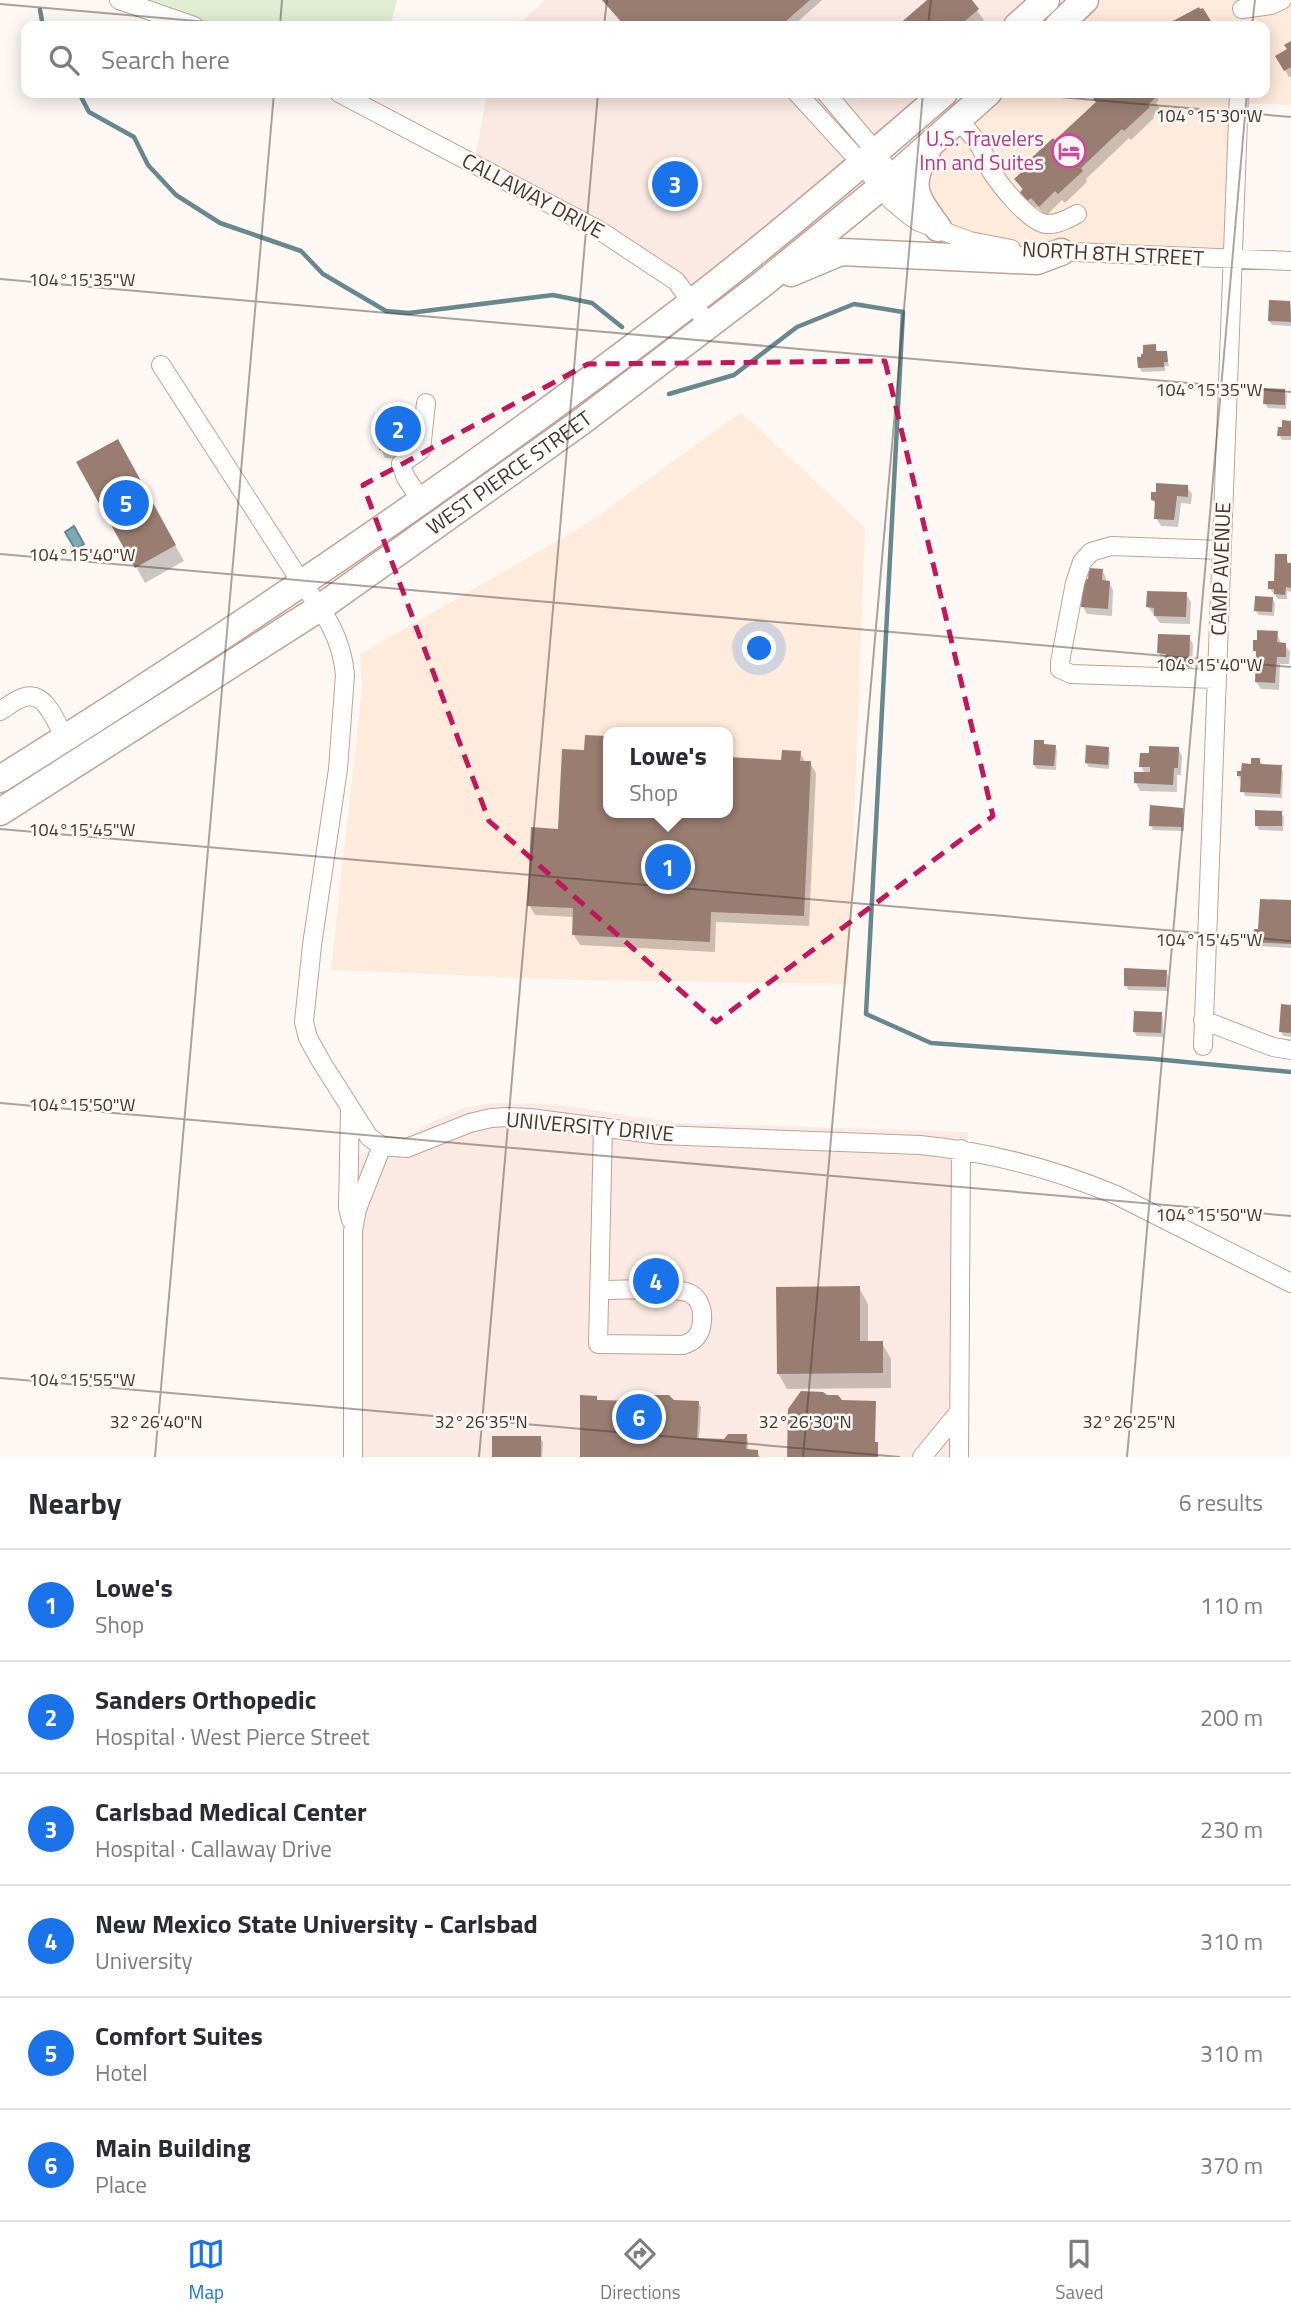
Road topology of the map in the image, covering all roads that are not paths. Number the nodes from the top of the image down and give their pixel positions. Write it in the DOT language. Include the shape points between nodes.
graph roads {
  1 [pos="1046,0"];
  2 [pos="1084,0"];
  3 [pos="1282,0"];
  4 [pos="125,1"];
  5 [pos="1242,12"];
  6 [pos="180,21"];
  7 [pos="1023,21"];
  8 [pos="1063,21"];
  9 [pos="348,98"];
  10 [pos="803,98"];
  11 [pos="829,98"];
  12 [pos="938,98"];
  13 [pos="982,98"];
  14 [pos="1239,98"];
  15 [pos="959,119"];
  16 [pos="932,143"];
  17 [pos="869,158"];
  18 [pos="886,183"];
  19 [pos="1077,214"];
  20 [pos="938,228"];
  21 [pos="1061,252"];
  22 [pos="1232,260"];
  23 [pos="1291,261"];
  24 [pos="760,286"];
  25 [pos="692,303"];
  26 [pos="708,324"];
  27 [pos="161,365"];
  28 [pos="426,403"];
  29 [pos="421,500"];
  30 [pos="1221,550"];
  31 [pos="303,585"];
  32 [pos="321,607"];
  33 [pos="1216,679"];
  34 [pos="0,711"];
  35 [pos="65,739"];
  36 [pos="0,779"];
  37 [pos="0,812"];
  38 [pos="1203,1020"];
  39 [pos="1203,1046"];
  40 [pos="1291,1050"];
  41 [pos="350,1109"];
  42 [pos="603,1127"];
  43 [pos="382,1146"];
  44 [pos="961,1149"];
  45 [pos="353,1231"];
  46 [pos="1291,1283"];
  47 [pos="600,1290"];
  48 [pos="959,1412"];
  49 [pos="353,1457"];
  50 [pos="922,1457"];
  51 [pos="959,1457"];
  1 -- 7 [label="highway"];
  2 -- 8 [label="highway"];
  3 -- 5 [label="street"];
  4 -- 6 [label="street"];
  9 -- 25 [label="street, CALLAWAY DRIVE" via="599,230 676,281"];
  10 -- 17 [label="street"];
  11 -- 17 [label="street"];
  12 -- 17 [label="highway, WEST PIERCE STREET"];
  13 -- 15 [label="highway, WEST PIERCE STREET"];
  14 -- 22 [label="street, CAMP AVENUE"];
  15 -- 16 [label="highway, WEST PIERCE STREET"];
  15 -- 19 [label="street" via="1004,188 1033,218 1054,224"];
  16 -- 18 [label="highway, WEST PIERCE STREET"];
  16 -- 20 [label="highway" via="917,172 916,193"];
  17 -- 18 [label="street, NORTH 8TH STREET"];
  17 -- 25 [label="highway, WEST PIERCE STREET"];
  18 -- 20 [label="street, NORTH 8TH STREET" via="910,216"];
  18 -- 24 [label="highway, WEST PIERCE STREET"];
  20 -- 21 [label="street, NORTH 8TH STREET" via="997,247"];
  21 -- 22 [label="street, NORTH 8TH STREET"];
  21 -- 24 [label="highway" via="1037,261 841,253"];
  22 -- 23 [label="street, NORTH 8TH STREET"];
  22 -- 30 [label="street, CAMP AVENUE"];
  24 -- 26 [label="highway, WEST PIERCE STREET"];
  25 -- 26 [label="street, CALLAWAY DRIVE"];
  25 -- 29 [label="highway, WEST PIERCE STREET"];
  26 -- 32 [label="highway, WEST PIERCE STREET" via="581,422"];
  27 -- 31 [label="street"];
  28 -- 29 [label="street" via="421,450 401,464"];
  29 -- 31 [label="highway, WEST PIERCE STREET"];
  30 -- 33 [label="street, CAMP AVENUE"];
  30 -- 33 [label="street" via="1111,546 1091,552 1075,583 1060,662 1060,669 1071,674"];
  31 -- 32 [label="street"];
  31 -- 35 [label="highway, WEST PIERCE STREET"];
  32 -- 37 [label="highway, WEST PIERCE STREET"];
  32 -- 41 [label="street" via="339,645 345,675 338,769 304,1021 308,1038"];
  33 -- 38 [label="street, CAMP AVENUE"];
  34 -- 35 [label="street" via="33,696 44,702"];
  35 -- 36 [label="highway, WEST PIERCE STREET"];
  38 -- 39 [label="street, CAMP AVENUE"];
  38 -- 40 [label="street"];
  41 -- 43 [label="street" via="369,1137"];
  41 -- 45 [label="street" via="348,1208"];
  42 -- 43 [label="street, UNIVERSITY DRIVE" via="491,1118 451,1129 419,1145"];
  42 -- 44 [label="street, UNIVERSITY DRIVE" via="660,1135"];
  42 -- 47 [label="street"];
  43 -- 45 [label="street"];
  44 -- 46 [label="street, UNIVERSITY DRIVE" via="1021,1161 1088,1183"];
  44 -- 48 [label="street"];
  45 -- 49 [label="street"];
  47 -- 47 [label="street" via="690,1293 702,1311 700,1334 683,1345 598,1344"];
  48 -- 50 [label="street"];
  48 -- 51 [label="street"];
}
